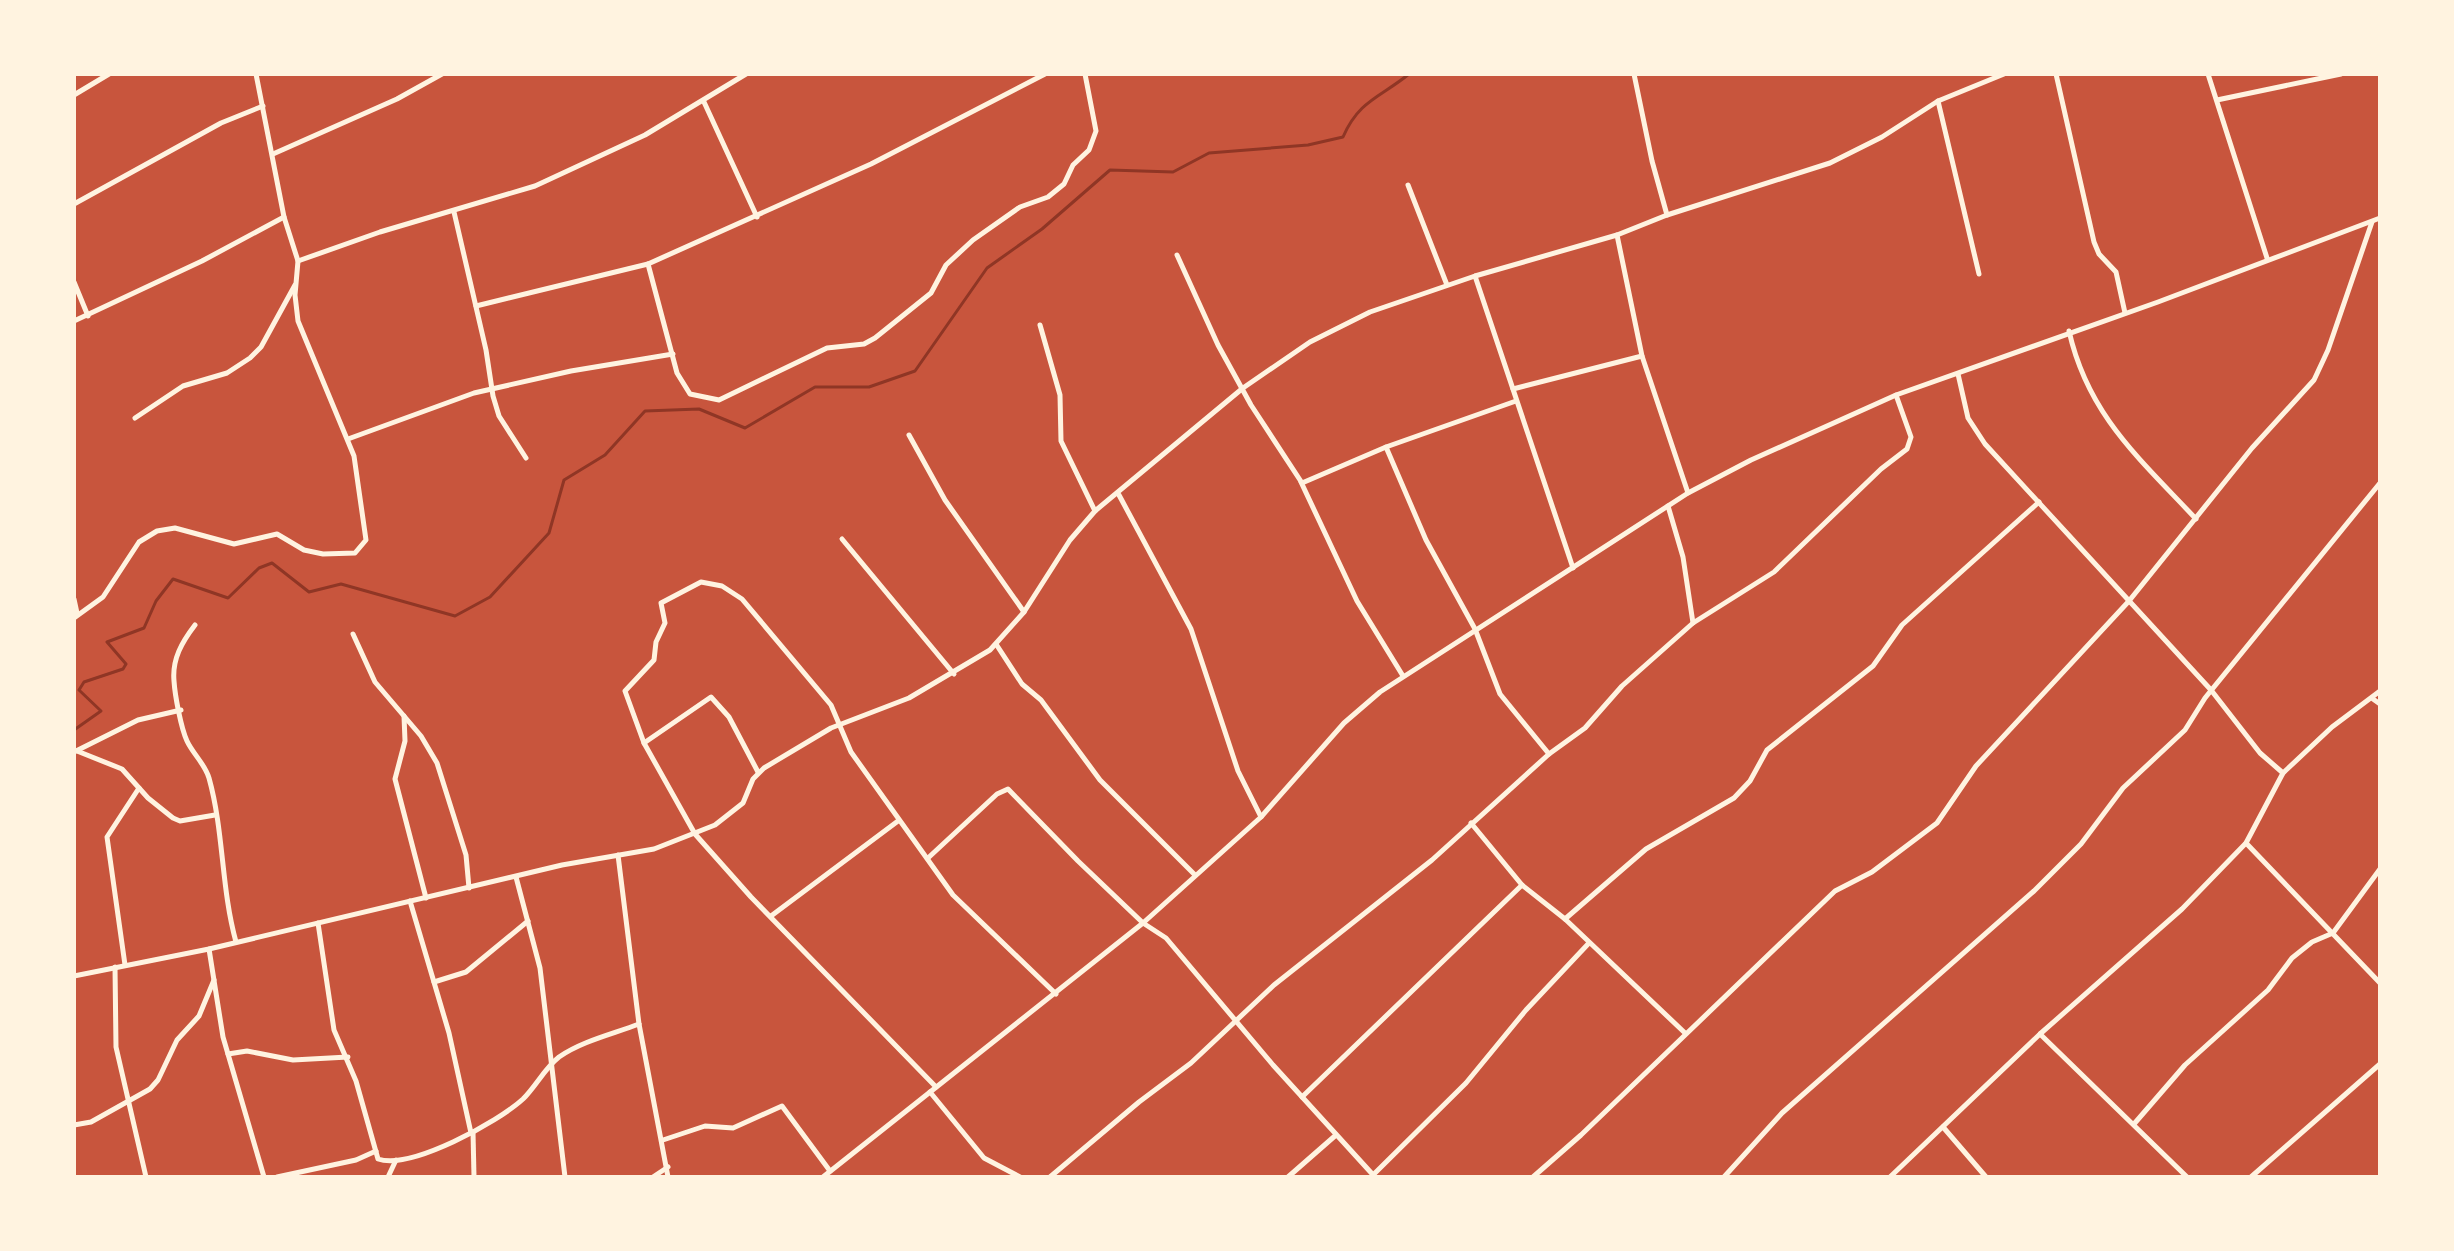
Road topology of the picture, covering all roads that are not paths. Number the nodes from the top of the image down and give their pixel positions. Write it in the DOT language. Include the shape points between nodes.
graph roads {
  1 [pos="109,74"];
  2 [pos="256,74"];
  3 [pos="442,74"];
  4 [pos="746,74"];
  5 [pos="1045,74"];
  6 [pos="1085,74"];
  7 [pos="1634,74"];
  8 [pos="1977,74"];
  9 [pos="2004,74"];
  10 [pos="2056,74"];
  11 [pos="2208,74"];
  12 [pos="2341,74"];
  13 [pos="1980,81"];
  14 [pos="74,95"];
  15 [pos="2217,100"];
  16 [pos="1938,101"];
  17 [pos="704,102"];
  18 [pos="263,106"];
  19 [pos="273,154"];
  20 [pos="1408,185"];
  21 [pos="74,204"];
  22 [pos="454,212"];
  23 [pos="1667,215"];
  24 [pos="284,217"];
  25 [pos="757,217"];
  26 [pos="2380,218"];
  27 [pos="2373,221"];
  28 [pos="1617,235"];
  29 [pos="1177,255"];
  30 [pos="2267,258"];
  31 [pos="298,261"];
  32 [pos="648,264"];
  33 [pos="1979,274"];
  34 [pos="1475,276"];
  35 [pos="297,281"];
  36 [pos="74,282"];
  37 [pos="1447,285"];
  38 [pos="476,306"];
  39 [pos="2125,313"];
  40 [pos="88,316"];
  41 [pos="74,321"];
  42 [pos="1040,325"];
  43 [pos="2069,331"];
  44 [pos="673,354"];
  45 [pos="1642,356"];
  46 [pos="1958,374"];
  47 [pos="494,388"];
  48 [pos="1243,388"];
  49 [pos="1513,389"];
  50 [pos="1896,395"];
  51 [pos="1516,401"];
  52 [pos="135,418"];
  53 [pos="909,435"];
  54 [pos="348,439"];
  55 [pos="1386,447"];
  56 [pos="526,458"];
  57 [pos="1300,481"];
  58 [pos="2380,483"];
  59 [pos="1688,493"];
  60 [pos="1119,495"];
  61 [pos="2039,502"];
  62 [pos="1668,506"];
  63 [pos="1095,511"];
  64 [pos="2196,519"];
  65 [pos="842,539"];
  66 [pos="1573,568"];
  67 [pos="74,599"];
  68 [pos="2129,601"];
  69 [pos="1024,612"];
  70 [pos="76,616"];
  71 [pos="1693,623"];
  72 [pos="195,625"];
  73 [pos="1475,629"];
  74 [pos="353,634"];
  75 [pos="996,644"];
  76 [pos="954,674"];
  77 [pos="1403,676"];
  78 [pos="2211,690"];
  79 [pos="2380,691"];
  80 [pos="2373,699"];
  81 [pos="2380,704"];
  82 [pos="181,710"];
  83 [pos="404,715"];
  84 [pos="841,724"];
  85 [pos="644,743"];
  86 [pos="75,752"];
  87 [pos="1549,754"];
  88 [pos="758,772"];
  89 [pos="2283,773"];
  90 [pos="139,788"];
  91 [pos="215,815"];
  92 [pos="1261,817"];
  93 [pos="898,821"];
  94 [pos="1471,823"];
  95 [pos="695,834"];
  96 [pos="2246,843"];
  97 [pos="618,855"];
  98 [pos="928,858"];
  99 [pos="2380,869"];
  100 [pos="1195,875"];
  101 [pos="516,877"];
  102 [pos="1522,885"];
  103 [pos="469,888"];
  104 [pos="426,898"];
  105 [pos="410,901"];
  106 [pos="771,916"];
  107 [pos="1565,919"];
  108 [pos="528,921"];
  109 [pos="318,923"];
  110 [pos="1143,923"];
  111 [pos="2333,933"];
  112 [pos="236,942"];
  113 [pos="1589,943"];
  114 [pos="209,949"];
  115 [pos="125,965"];
  116 [pos="115,967"];
  117 [pos="74,976"];
  118 [pos="214,979"];
  119 [pos="434,982"];
  120 [pos="2380,983"];
  121 [pos="1056,994"];
  122 [pos="1236,1021"];
  123 [pos="639,1024"];
  124 [pos="1685,1033"];
  125 [pos="2040,1034"];
  126 [pos="228,1054"];
  127 [pos="348,1057"];
  128 [pos="553,1063"];
  129 [pos="2380,1064"];
  130 [pos="933,1089"];
  131 [pos="1302,1097"];
  132 [pos="127,1100"];
  133 [pos="2134,1124"];
  134 [pos="74,1125"];
  135 [pos="1943,1127"];
  136 [pos="472,1133"];
  137 [pos="1336,1135"];
  138 [pos="663,1140"];
  139 [pos="376,1151"];
  140 [pos="396,1159"];
  141 [pos="668,1167"];
  142 [pos="830,1171"];
  143 [pos="1374,1176"];
  144 [pos="146,1177"];
  145 [pos="264,1177"];
  146 [pos="277,1177"];
  147 [pos="388,1177"];
  148 [pos="474,1177"];
  149 [pos="565,1177"];
  150 [pos="653,1177"];
  151 [pos="668,1177"];
  152 [pos="823,1177"];
  153 [pos="1020,1177"];
  154 [pos="1050,1177"];
  155 [pos="1288,1177"];
  156 [pos="1533,1177"];
  157 [pos="1724,1177"];
  158 [pos="1890,1177"];
  159 [pos="1986,1177"];
  160 [pos="2187,1177"];
  161 [pos="2251,1177"];
  1 -- 14 [label="street"];
  2 -- 18 [label="street"];
  3 -- 19 [label="street"];
  4 -- 17 [label="street"];
  5 -- 25 [label="street"];
  6 -- 44 [label="street" via="1096,131 1064,184 973,240 946,265 931,293 875,338 827,348 719,400 697,398 684,388"];
  7 -- 23 [label="street"];
  8 -- 13 [label="street"];
  9 -- 13 [label="street"];
  10 -- 39 [label="street" via="2094,242 2116,272"];
  11 -- 15 [label="street"];
  12 -- 15 [label="street"];
  13 -- 16 [label="street"];
  15 -- 30 [label="street"];
  16 -- 23 [label="street" via="1830,163"];
  16 -- 33 [label="street"];
  17 -- 22 [label="street" via="550,180"];
  17 -- 25 [label="street"];
  18 -- 19 [label="street"];
  18 -- 21 [label="street" via="221,123"];
  19 -- 24 [label="street"];
  20 -- 37 [label="street"];
  22 -- 31 [label="street"];
  22 -- 38 [label="street"];
  23 -- 28 [label="street"];
  24 -- 31 [label="street"];
  24 -- 40 [label="street"];
  25 -- 32 [label="street"];
  26 -- 27 [label="street"];
  27 -- 30 [label="street"];
  27 -- 64 [label="street" via="2322,367"];
  28 -- 34 [label="street"];
  28 -- 45 [label="street"];
  29 -- 48 [label="street"];
  30 -- 39 [label="street"];
  31 -- 35 [label="street"];
  32 -- 38 [label="street"];
  32 -- 44 [label="street"];
  34 -- 37 [label="street"];
  34 -- 49 [label="street"];
  35 -- 52 [label="street" via="250,358 227,373 183,386"];
  35 -- 54 [label="street" via="298,321"];
  36 -- 40 [label="street"];
  37 -- 48 [label="street" via="1329,331"];
  38 -- 47 [label="street"];
  39 -- 43 [label="street"];
  40 -- 41 [label="street"];
  42 -- 63 [label="street" via="1060,395 1061,441"];
  43 -- 46 [label="street"];
  43 -- 64 [label="street" via="2091,397"];
  44 -- 47 [label="street"];
  45 -- 49 [label="street"];
  45 -- 59 [label="street"];
  46 -- 50 [label="street"];
  46 -- 61 [label="street" via="1972,427"];
  47 -- 54 [label="street"];
  47 -- 56 [label="street" via="499,416"];
  48 -- 57 [label="street"];
  48 -- 60 [label="street"];
  49 -- 51 [label="street"];
  50 -- 59 [label="street"];
  50 -- 71 [label="street" via="1911,437 1907,449 1774,572"];
  51 -- 55 [label="street"];
  51 -- 66 [label="street"];
  53 -- 69 [label="street" via="945,500"];
  54 -- 70 [label="street" via="367,534 358,551 323,554 277,534 228,543 168,527 144,537 103,597"];
  55 -- 57 [label="street"];
  55 -- 73 [label="street" via="1426,540"];
  57 -- 77 [label="street" via="1357,601"];
  58 -- 78 [label="street"];
  59 -- 62 [label="street"];
  60 -- 63 [label="street"];
  60 -- 92 [label="street" via="1191,629 1230,750"];
  61 -- 68 [label="street"];
  61 -- 107 [label="street" via="1902,625 1873,666 1767,750 1734,798 1646,849"];
  62 -- 66 [label="street"];
  62 -- 71 [label="street" via="1683,557"];
  63 -- 69 [label="street"];
  64 -- 68 [label="street"];
  65 -- 76 [label="street"];
  66 -- 73 [label="street"];
  67 -- 70 [label="street"];
  68 -- 78 [label="street"];
  68 -- 124 [label="street" via="1976,766 1937,823 1872,872 1835,891"];
  69 -- 75 [label="street"];
  71 -- 87 [label="street" via="1622,686 1585,728"];
  72 -- 82 [label="street" via="174,669"];
  73 -- 77 [label="street"];
  73 -- 87 [label="street" via="1500,694"];
  74 -- 83 [label="street" via="375,682"];
  75 -- 76 [label="street"];
  75 -- 100 [label="street" via="1100,780"];
  76 -- 84 [label="street" via="900,703"];
  77 -- 92 [label="street" via="1344,723"];
  78 -- 89 [label="street" via="2260,753"];
  78 -- 157 [label="street" via="2185,730 2123,788 2081,844 2034,891 1782,1113"];
  79 -- 80 [label="street"];
  80 -- 81 [label="street"];
  80 -- 89 [label="street" via="2332,727"];
  82 -- 86 [label="street" via="138,720"];
  82 -- 91 [label="street" via="185,737 207,769"];
  83 -- 103 [label="street" via="437,763 464,845"];
  83 -- 104 [label="street" via="405,741 395,779"];
  84 -- 85 [label="street" via="822,693 748,605 729,589 701,582 661,603 665,623 654,660 625,691"];
  84 -- 88 [label="street"];
  84 -- 93 [label="street" via="851,752"];
  85 -- 88 [label="street" via="711,697 729,717"];
  85 -- 95 [label="street"];
  86 -- 90 [label="street" via="122,769"];
  87 -- 94 [label="street"];
  88 -- 95 [label="street" via="740,806"];
  89 -- 96 [label="street"];
  90 -- 91 [label="street" via="180,821"];
  90 -- 115 [label="street" via="107,837"];
  91 -- 112 [label="street"];
  92 -- 100 [label="street"];
  93 -- 98 [label="street"];
  93 -- 106 [label="street"];
  94 -- 102 [label="street"];
  94 -- 122 [label="street"];
  95 -- 97 [label="street"];
  95 -- 106 [label="street"];
  96 -- 111 [label="street"];
  96 -- 125 [label="street" via="2182,909"];
  97 -- 101 [label="street"];
  97 -- 123 [label="street"];
  98 -- 110 [label="street" via="1008,789"];
  98 -- 121 [label="street" via="956,899"];
  99 -- 111 [label="street"];
  100 -- 110 [label="street"];
  101 -- 103 [label="street"];
  101 -- 108 [label="street"];
  102 -- 107 [label="street"];
  102 -- 131 [label="street"];
  103 -- 104 [label="street"];
  104 -- 105 [label="street"];
  105 -- 109 [label="street"];
  105 -- 119 [label="street"];
  106 -- 130 [label="street"];
  107 -- 113 [label="street"];
  108 -- 119 [label="street" via="466,972"];
  108 -- 128 [label="street"];
  109 -- 112 [label="street"];
  109 -- 127 [label="street" via="334,1030"];
  110 -- 121 [label="street"];
  110 -- 122 [label="street" via="1166,938"];
  111 -- 120 [label="street"];
  111 -- 133 [label="street" via="2292,958 2268,990 2185,1065"];
  112 -- 114 [label="street"];
  113 -- 124 [label="street"];
  113 -- 143 [label="street" via="1466,1083"];
  114 -- 115 [label="street"];
  114 -- 118 [label="street"];
  115 -- 116 [label="street"];
  116 -- 117 [label="street"];
  116 -- 132 [label="street" via="116,1047"];
  118 -- 126 [label="street"];
  118 -- 132 [label="street" via="199,1016 177,1040 158,1080"];
  119 -- 136 [label="street"];
  121 -- 130 [label="street"];
  122 -- 131 [label="street"];
  122 -- 154 [label="street"];
  123 -- 128 [label="street"];
  123 -- 138 [label="street"];
  124 -- 156 [label="street"];
  125 -- 133 [label="street"];
  125 -- 135 [label="street"];
  126 -- 127 [label="street" via="247,1051 293,1060"];
  126 -- 145 [label="street"];
  127 -- 139 [label="street"];
  128 -- 136 [label="street" via="520,1102"];
  128 -- 149 [label="street"];
  129 -- 161 [label="street"];
  130 -- 142 [label="street"];
  130 -- 153 [label="street" via="984,1158"];
  131 -- 137 [label="street"];
  132 -- 134 [label="street" via="91,1122"];
  132 -- 144 [label="street"];
  133 -- 160 [label="street"];
  135 -- 158 [label="street"];
  135 -- 159 [label="street"];
  136 -- 140 [label="street"];
  136 -- 148 [label="street"];
  137 -- 143 [label="street"];
  137 -- 155 [label="street"];
  138 -- 141 [label="street"];
  138 -- 142 [label="street" via="705,1126 733,1128 782,1106"];
  139 -- 140 [label="street" via="382,1161"];
  139 -- 146 [label="street"];
  140 -- 147 [label="street"];
  141 -- 150 [label="street"];
  141 -- 151 [label="street"];
  142 -- 152 [label="street"];
}
